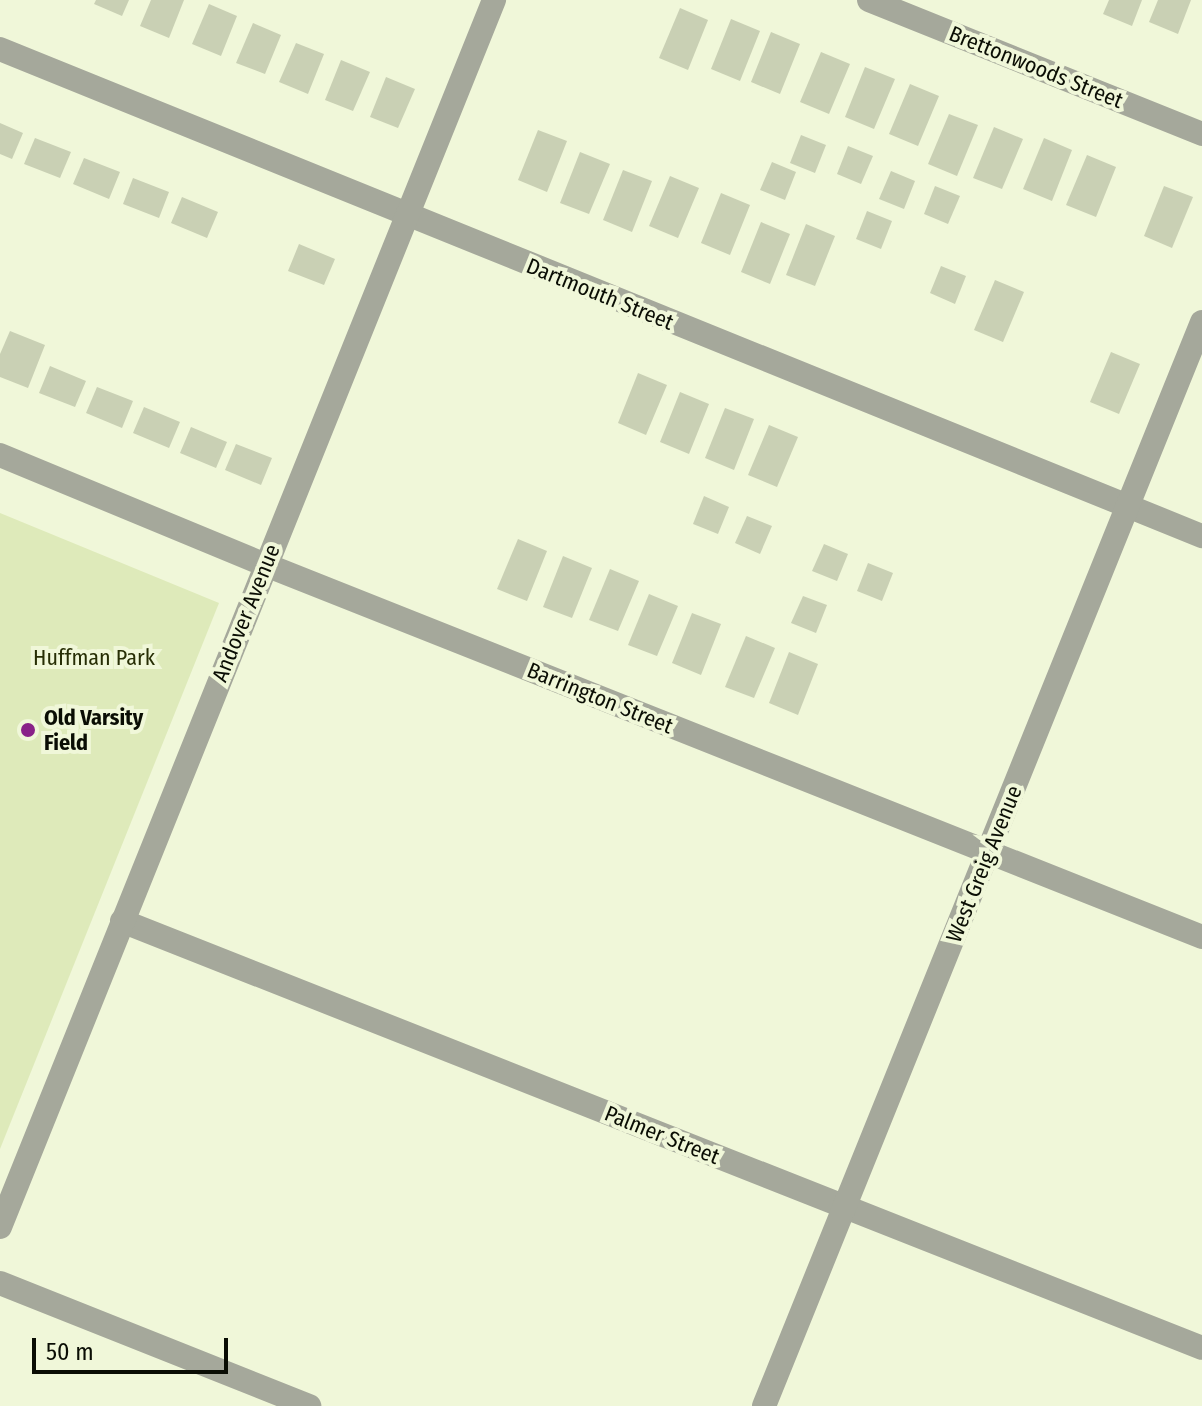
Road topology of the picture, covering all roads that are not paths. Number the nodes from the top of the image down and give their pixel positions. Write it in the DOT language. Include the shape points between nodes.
graph roads {
  1 [pos="494,0"];
  2 [pos="869,0"];
  3 [pos="0,49"];
  4 [pos="1202,134"];
  5 [pos="405,215"];
  6 [pos="1202,322"];
  7 [pos="0,455"];
  8 [pos="1128,506"];
  9 [pos="1202,536"];
  10 [pos="266,565"];
  11 [pos="988,852"];
  12 [pos="122,921"];
  13 [pos="1202,937"];
  14 [pos="844,1207"];
  15 [pos="0,1227"];
  16 [pos="0,1283"];
  17 [pos="1202,1348"];
  18 [pos="309,1406"];
  19 [pos="764,1406"];
  1 -- 5 [label="street, Andover Avenue"];
  2 -- 4 [label="street, Brettonwoods Street"];
  3 -- 5 [label="street, Dartmouth Street"];
  5 -- 8 [label="street, Dartmouth Street"];
  5 -- 10 [label="street, Andover Avenue"];
  6 -- 8 [label="street, West Greig Avenue"];
  7 -- 10 [label="street, Barrington Street"];
  8 -- 9 [label="street, Dartmouth Street"];
  8 -- 11 [label="street, West Greig Avenue"];
  10 -- 11 [label="street, Barrington Street"];
  10 -- 12 [label="street, Andover Avenue"];
  11 -- 13 [label="street, Barrington Street"];
  11 -- 14 [label="street, West Greig Avenue"];
  12 -- 14 [label="street, Palmer Street"];
  12 -- 15 [label="street, Andover Avenue"];
  14 -- 17 [label="street, Palmer Street"];
  14 -- 19 [label="street, West Greig Avenue"];
  16 -- 18 [label="street"];
}
